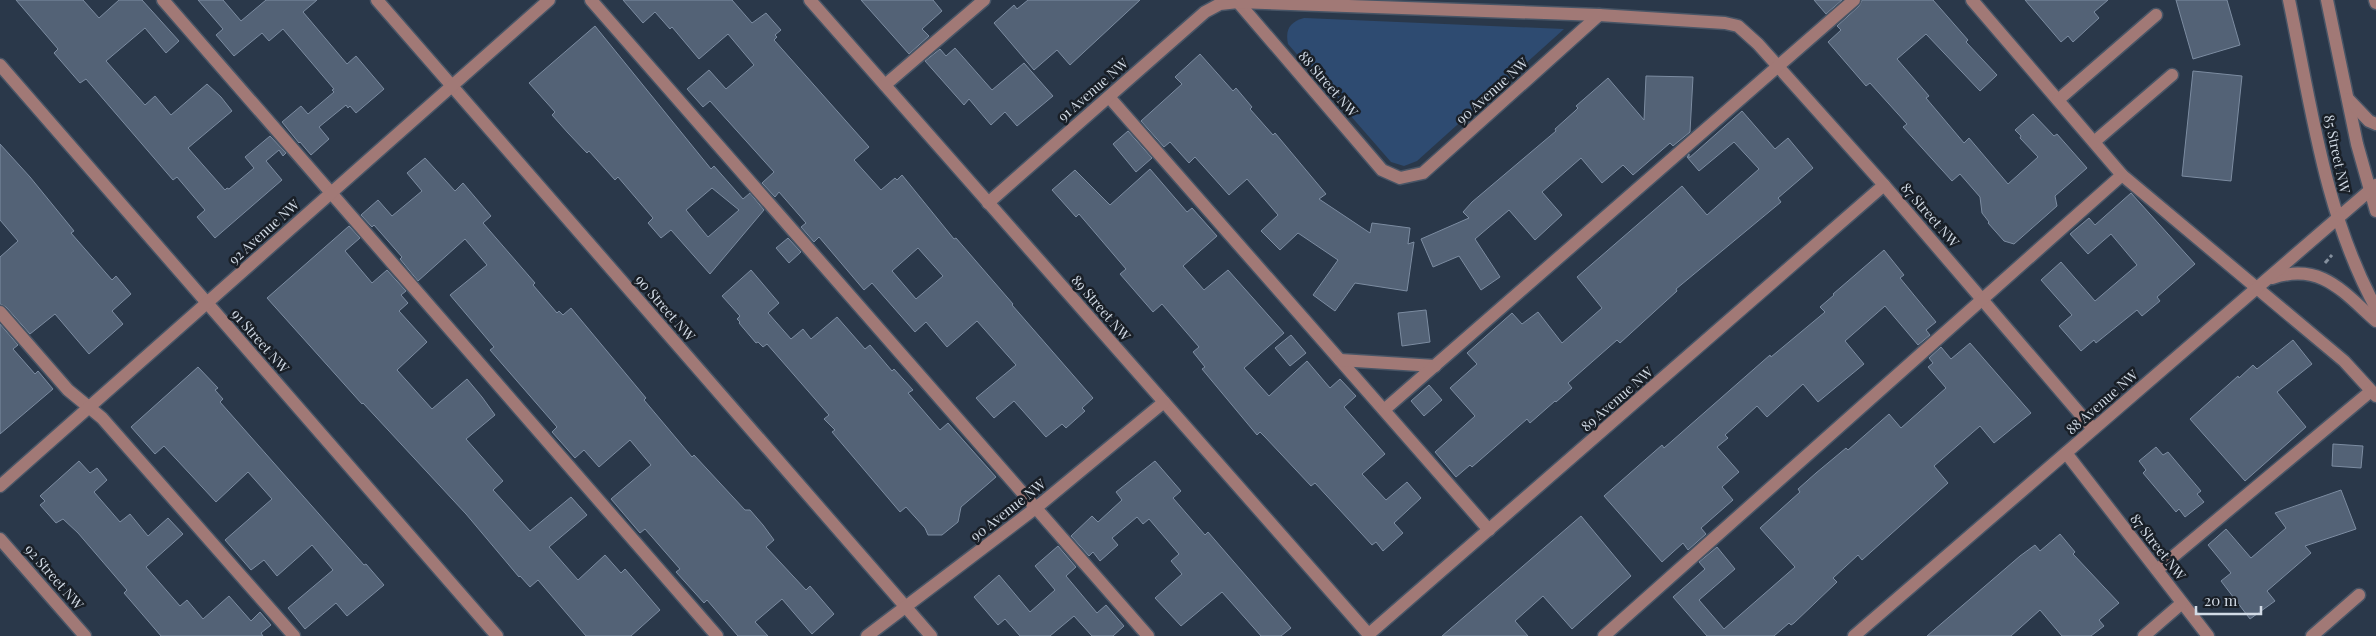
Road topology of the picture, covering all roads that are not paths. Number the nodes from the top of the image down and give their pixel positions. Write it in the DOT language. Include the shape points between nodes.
graph roads {
  1 [pos="164,0"];
  2 [pos="377,0"];
  3 [pos="549,0"];
  4 [pos="591,0"];
  5 [pos="810,0"];
  6 [pos="984,0"];
  7 [pos="1854,0"];
  8 [pos="1972,0"];
  9 [pos="2290,0"];
  10 [pos="2327,0"];
  11 [pos="1238,2"];
  12 [pos="2156,15"];
  13 [pos="1599,16"];
  14 [pos="0,65"];
  15 [pos="1778,67"];
  16 [pos="2172,75"];
  17 [pos="885,85"];
  18 [pos="452,86"];
  19 [pos="1109,96"];
  20 [pos="2348,98"];
  21 [pos="2058,100"];
  22 [pos="2376,124"];
  23 [pos="2094,142"];
  24 [pos="2122,175"];
  25 [pos="1400,178"];
  26 [pos="1884,185"];
  27 [pos="2373,188"];
  28 [pos="332,192"];
  29 [pos="988,203"];
  30 [pos="2376,211"];
  31 [pos="2337,219"];
  32 [pos="2262,284"];
  33 [pos="1981,298"];
  34 [pos="207,303"];
  35 [pos="2376,308"];
  36 [pos="0,312"];
  37 [pos="2376,321"];
  38 [pos="1340,360"];
  39 [pos="1435,366"];
  40 [pos="2374,393"];
  41 [pos="1164,402"];
  42 [pos="89,407"];
  43 [pos="1384,410"];
  44 [pos="2094,429"];
  45 [pos="2066,453"];
  46 [pos="0,486"];
  47 [pos="1037,507"];
  48 [pos="1490,530"];
  49 [pos="0,538"];
  50 [pos="2157,570"];
  51 [pos="2360,595"];
  52 [pos="2182,603"];
  53 [pos="906,607"];
  54 [pos="1369,635"];
  55 [pos="85,636"];
  56 [pos="294,636"];
  57 [pos="497,636"];
  58 [pos="717,636"];
  59 [pos="867,636"];
  60 [pos="932,636"];
  61 [pos="1148,636"];
  62 [pos="1604,636"];
  63 [pos="1854,636"];
  64 [pos="2144,636"];
  65 [pos="2208,636"];
  66 [pos="2312,636"];
  1 -- 28 [label="street"];
  2 -- 18 [label="street, 90 Street NW"];
  3 -- 18 [label="street, 92 Avenue NW"];
  4 -- 47 [label="street"];
  5 -- 17 [label="street, 89 Street NW"];
  6 -- 17 [label="street"];
  7 -- 15 [label="street"];
  8 -- 21 [label="street"];
  9 -- 31 [label="street, 85 Street NW"];
  10 -- 20 [label="street, 85 Street NW"];
  11 -- 13 [label="street"];
  11 -- 19 [label="street, 91 Avenue NW" via="1220,4 1204,12"];
  11 -- 25 [label="street, 88 Street NW" via="1382,170"];
  12 -- 21 [label="street"];
  13 -- 15 [label="street, 87 Street NW" via="1738,26"];
  13 -- 25 [label="street, 90 Avenue NW" via="1424,173"];
  14 -- 34 [label="street, 91 Street NW"];
  15 -- 26 [label="street, 87 Street NW"];
  15 -- 39 [label="street"];
  16 -- 23 [label="street"];
  17 -- 29 [label="street, 89 Street NW"];
  18 -- 28 [label="street, 92 Avenue NW"];
  18 -- 53 [label="street, 90 Street NW"];
  19 -- 29 [label="street, 91 Avenue NW"];
  19 -- 38 [label="street"];
  20 -- 22 [label="street"];
  20 -- 27 [label="street, 85 Street NW"];
  21 -- 23 [label="street"];
  23 -- 24 [label="street"];
  24 -- 32 [label="street"];
  24 -- 33 [label="street"];
  26 -- 33 [label="street, 87 Street NW"];
  26 -- 48 [label="street, 89 Avenue NW"];
  27 -- 30 [label="street, 85 Street NW"];
  27 -- 31 [label="street, 88 Avenue NW"];
  28 -- 34 [label="street, 92 Avenue NW"];
  28 -- 58 [label="street"];
  29 -- 41 [label="street, 89 Street NW"];
  31 -- 32 [label="street, 88 Avenue NW"];
  31 -- 35 [label="street, 85 Street NW"];
  32 -- 37 [label="street" via="2288,273 2312,274 2338,287"];
  32 -- 40 [label="street" via="2344,360"];
  32 -- 44 [label="street, 88 Avenue NW"];
  33 -- 44 [label="street, 87 Street NW"];
  33 -- 62 [label="street"];
  34 -- 42 [label="street, 92 Avenue NW"];
  34 -- 57 [label="street, 91 Street NW"];
  36 -- 42 [label="street" via="68,390"];
  38 -- 39 [label="street"];
  38 -- 43 [label="street"];
  39 -- 43 [label="street"];
  40 -- 50 [label="street"];
  41 -- 47 [label="street, 90 Avenue NW"];
  41 -- 54 [label="street, 89 Street NW"];
  42 -- 46 [label="street, 92 Avenue NW"];
  42 -- 56 [label="street"];
  43 -- 48 [label="street"];
  44 -- 45 [label="street, 88 Avenue NW"];
  45 -- 50 [label="street, 87 Street NW"];
  45 -- 63 [label="street, 88 Avenue NW"];
  47 -- 53 [label="street, 90 Avenue NW"];
  47 -- 61 [label="street"];
  48 -- 54 [label="street, 89 Avenue NW"];
  49 -- 55 [label="street, 92 Street NW"];
  50 -- 52 [label="street, 87 Street NW"];
  51 -- 66 [label="street"];
  52 -- 64 [label="street"];
  52 -- 65 [label="street, 87 Street NW"];
  53 -- 59 [label="street, 90 Avenue NW"];
  53 -- 60 [label="street, 90 Street NW"];
}
